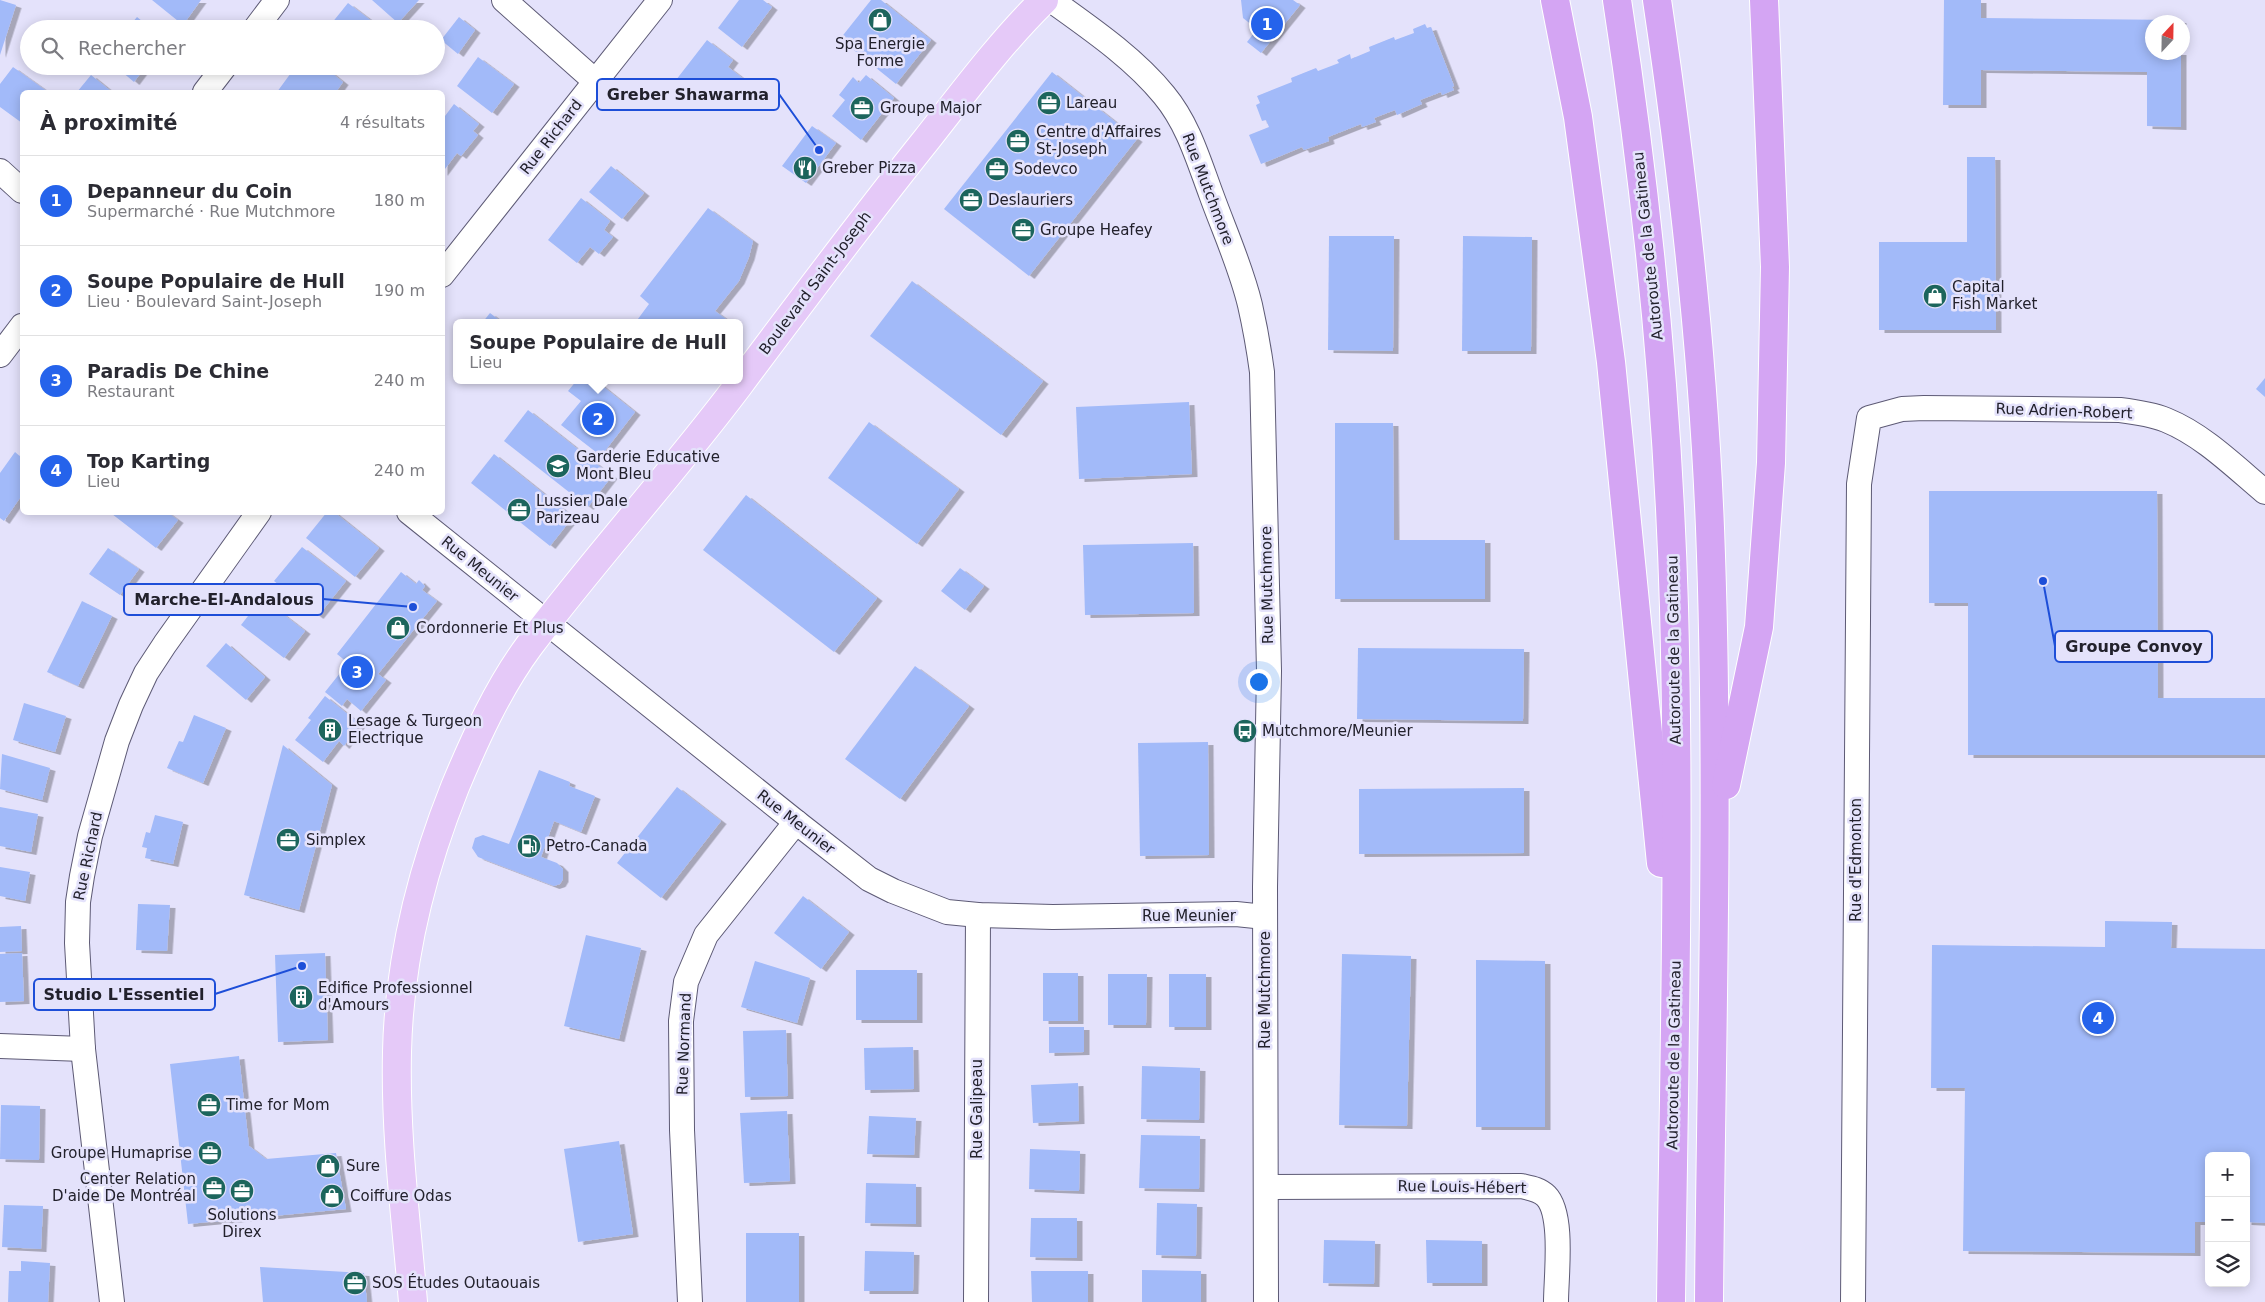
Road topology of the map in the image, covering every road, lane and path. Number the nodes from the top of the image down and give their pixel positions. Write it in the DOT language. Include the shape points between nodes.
graph roads {
  1 [pos="277,0"];
  2 [pos="504,0"];
  3 [pos="660,0"];
  4 [pos="1044,0"];
  5 [pos="1051,0"];
  6 [pos="1554,0"];
  7 [pos="1617,0"];
  8 [pos="1657,0"];
  9 [pos="1764,0"];
  10 [pos="262,20"];
  11 [pos="218,75"];
  12 [pos="595,81"];
  13 [pos="207,90"];
  14 [pos="0,171"];
  15 [pos="20,189"];
  16 [pos="445,271"];
  17 [pos="20,329"];
  18 [pos="0,355"];
  19 [pos="743,378"];
  20 [pos="738,384"];
  21 [pos="1870,418"];
  22 [pos="2265,492"];
  23 [pos="257,515"];
  24 [pos="413,515"];
  25 [pos="548,623"];
  26 [pos="796,822"];
  27 [pos="1713,846"];
  28 [pos="978,915"];
  29 [pos="1265,917"];
  30 [pos="1674,993"];
  31 [pos="0,1046"];
  32 [pos="83,1049"];
  33 [pos="1267,1187"];
  34 [pos="112,1302"];
  35 [pos="413,1302"];
  36 [pos="690,1302"];
  37 [pos="976,1302"];
  38 [pos="1266,1302"];
  39 [pos="1556,1302"];
  40 [pos="1671,1302"];
  41 [pos="1709,1302"];
  42 [pos="1853,1302"];
  1 -- 10 [label="street"];
  2 -- 12 [label="street"];
  3 -- 12 [label="street, Rue Richard"];
  4 -- 19 [label="main road, Boulevard Saint-Joseph" via="945,116"];
  5 -- 29 [label="street, Rue Mutchmore" via="1136,67 1172,105 1192,141 1250,303 1262,372 1269,671"];
  6 -- 30 [label="highway" via="1578,117 1611,362"];
  7 -- 30 [label="highway, Autoroute de la Gatineau" via="1638,146 1652,280 1670,515 1676,710"];
  8 -- 27 [label="highway" via="1686,221 1700,377 1711,562"];
  9 -- 27 [label="highway" via="1775,266 1769,502 1759,627"];
  11 -- 13 [label="street"];
  12 -- 16 [label="street, Rue Richard"];
  14 -- 15 [label="street"];
  17 -- 18 [label="street"];
  20 -- 25 [label="main road, Boulevard Saint-Joseph"];
  21 -- 22 [label="street, Rue Adrien-Robert" via="1902,409 1924,408 2145,413 2165,419 2203,441"];
  21 -- 42 [label="street, Rue d'Edmonton" via="1859,484"];
  23 -- 32 [label="street, Rue Richard" via="146,673 117,741 90,836 78,902"];
  24 -- 25 [label="street, Rue Meunier"];
  25 -- 26 [label="street, Rue Meunier"];
  25 -- 35 [label="main road, Boulevard Saint-Joseph" via="496,700 469,754 428,860 406,953 398,1035 397,1100"];
  26 -- 28 [label="street, Rue Meunier" via="870,879 893,892 947,912"];
  26 -- 36 [label="street, Rue Normand" via="706,935 686,982 681,1021 682,1130"];
  27 -- 41 [label="highway"];
  28 -- 29 [label="street, Rue Meunier" via="1236,914"];
  28 -- 37 [label="street, Rue Galipeau"];
  29 -- 33 [label="street, Rue Mutchmore"];
  30 -- 40 [label="highway, Autoroute de la Gatineau"];
  31 -- 32 [label="street"];
  32 -- 34 [label="street, Rue Richard"];
  33 -- 38 [label="street, Rue Mutchmore"];
  33 -- 39 [label="street, Rue Louis-Hébert" via="1521,1186 1537,1190 1550,1202 1556,1220"];
}
